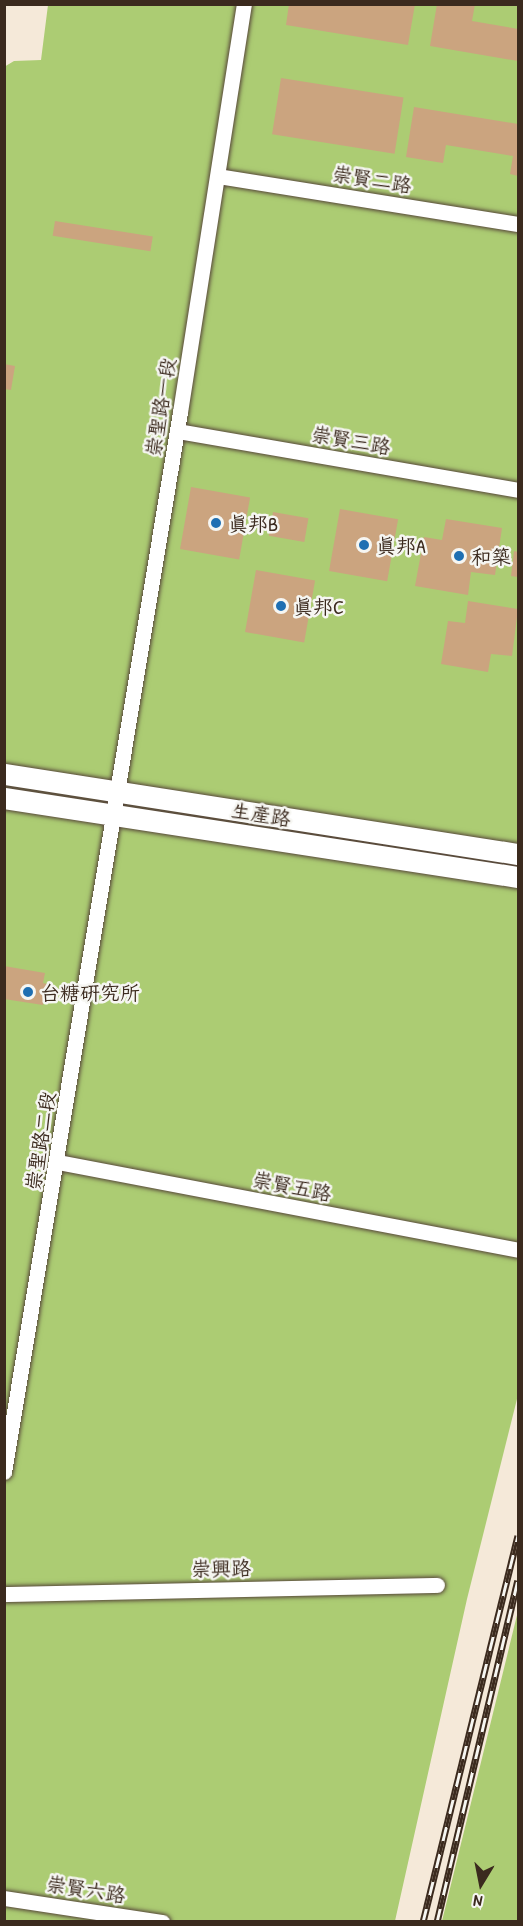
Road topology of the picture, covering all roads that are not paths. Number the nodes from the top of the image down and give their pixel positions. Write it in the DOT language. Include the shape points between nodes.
graph roads {
  1 [pos="244,4"];
  2 [pos="218,176"];
  3 [pos="519,225"];
  4 [pos="177,431"];
  5 [pos="519,490"];
  6 [pos="4,774"];
  7 [pos="117,792"];
  8 [pos="4,798"];
  9 [pos="114,816"];
  10 [pos="519,854"];
  11 [pos="519,877"];
  12 [pos="58,1162"];
  13 [pos="519,1250"];
  14 [pos="4,1472"];
  15 [pos="438,1585"];
  16 [pos="4,1594"];
  17 [pos="4,1898"];
  18 [pos="162,1922"];
  1 -- 2 [label="street, 崇聖路一段"];
  2 -- 3 [label="street, 崇賢二路"];
  2 -- 4 [label="street, 崇聖路一段"];
  4 -- 5 [label="street, 崇賢三路"];
  4 -- 7 [label="street, 崇聖路一段"];
  6 -- 7 [label="street, 生產路"];
  7 -- 9 [label="street, 崇聖路一段"];
  7 -- 10 [label="street, 生產路"];
  8 -- 9 [label="street, 生產路"];
  9 -- 11 [label="street, 生產路"];
  9 -- 12 [label="street, 崇聖路二段"];
  12 -- 13 [label="street, 崇賢五路"];
  12 -- 14 [label="street, 崇聖路二段"];
  15 -- 16 [label="street, 崇興路"];
  17 -- 18 [label="street, 崇賢六路"];
}
